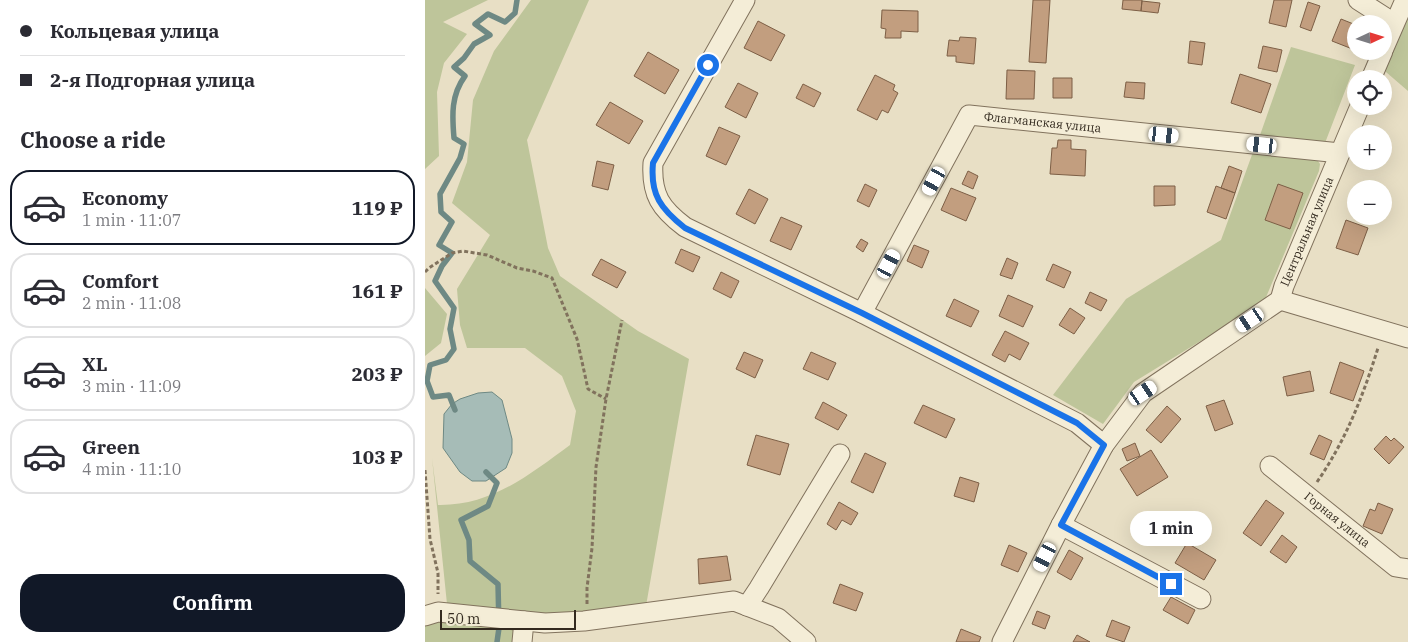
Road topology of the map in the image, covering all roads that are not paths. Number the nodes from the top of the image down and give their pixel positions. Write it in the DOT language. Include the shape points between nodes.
graph roads {
  1 [pos="745,0"];
  2 [pos="1358,0"];
  3 [pos="1405,0"];
  4 [pos="1394,23"];
  5 [pos="1355,115"];
  6 [pos="1340,153"];
  7 [pos="1280,300"];
  8 [pos="862,313"];
  9 [pos="1408,338"];
  10 [pos="1104,445"];
  11 [pos="840,454"];
  12 [pos="1270,466"];
  13 [pos="1061,525"];
  14 [pos="1408,569"];
  15 [pos="1201,600"];
  16 [pos="747,606"];
  17 [pos="431,614"];
  18 [pos="524,621"];
  19 [pos="1006,640"];
  20 [pos="522,642"];
  21 [pos="806,642"];
  1 -- 8 [label="street" via="653,163 652,179 657,196 667,214 685,228"];
  2 -- 4 [label="street"];
  3 -- 4 [label="street"];
  5 -- 6 [label="street, Центральная улица"];
  6 -- 7 [label="street, Центральная улица"];
  6 -- 8 [label="street, Флагманская улица" via="969,115"];
  7 -- 9 [label="street"];
  7 -- 10 [label="street, Центральная улица" via="1143,393"];
  8 -- 10 [label="street" via="1077,423"];
  10 -- 13 [label="street, Центральная улица"];
  11 -- 16 [label="street"];
  12 -- 14 [label="street, Горная улица" via="1396,567"];
  13 -- 15 [label="street"];
  13 -- 19 [label="street, Центральная улица"];
  16 -- 18 [label="street" via="734,600 584,622"];
  16 -- 21 [label="street" via="778,618"];
  17 -- 18 [label="street" via="470,614"];
  18 -- 20 [label="street"];
}
